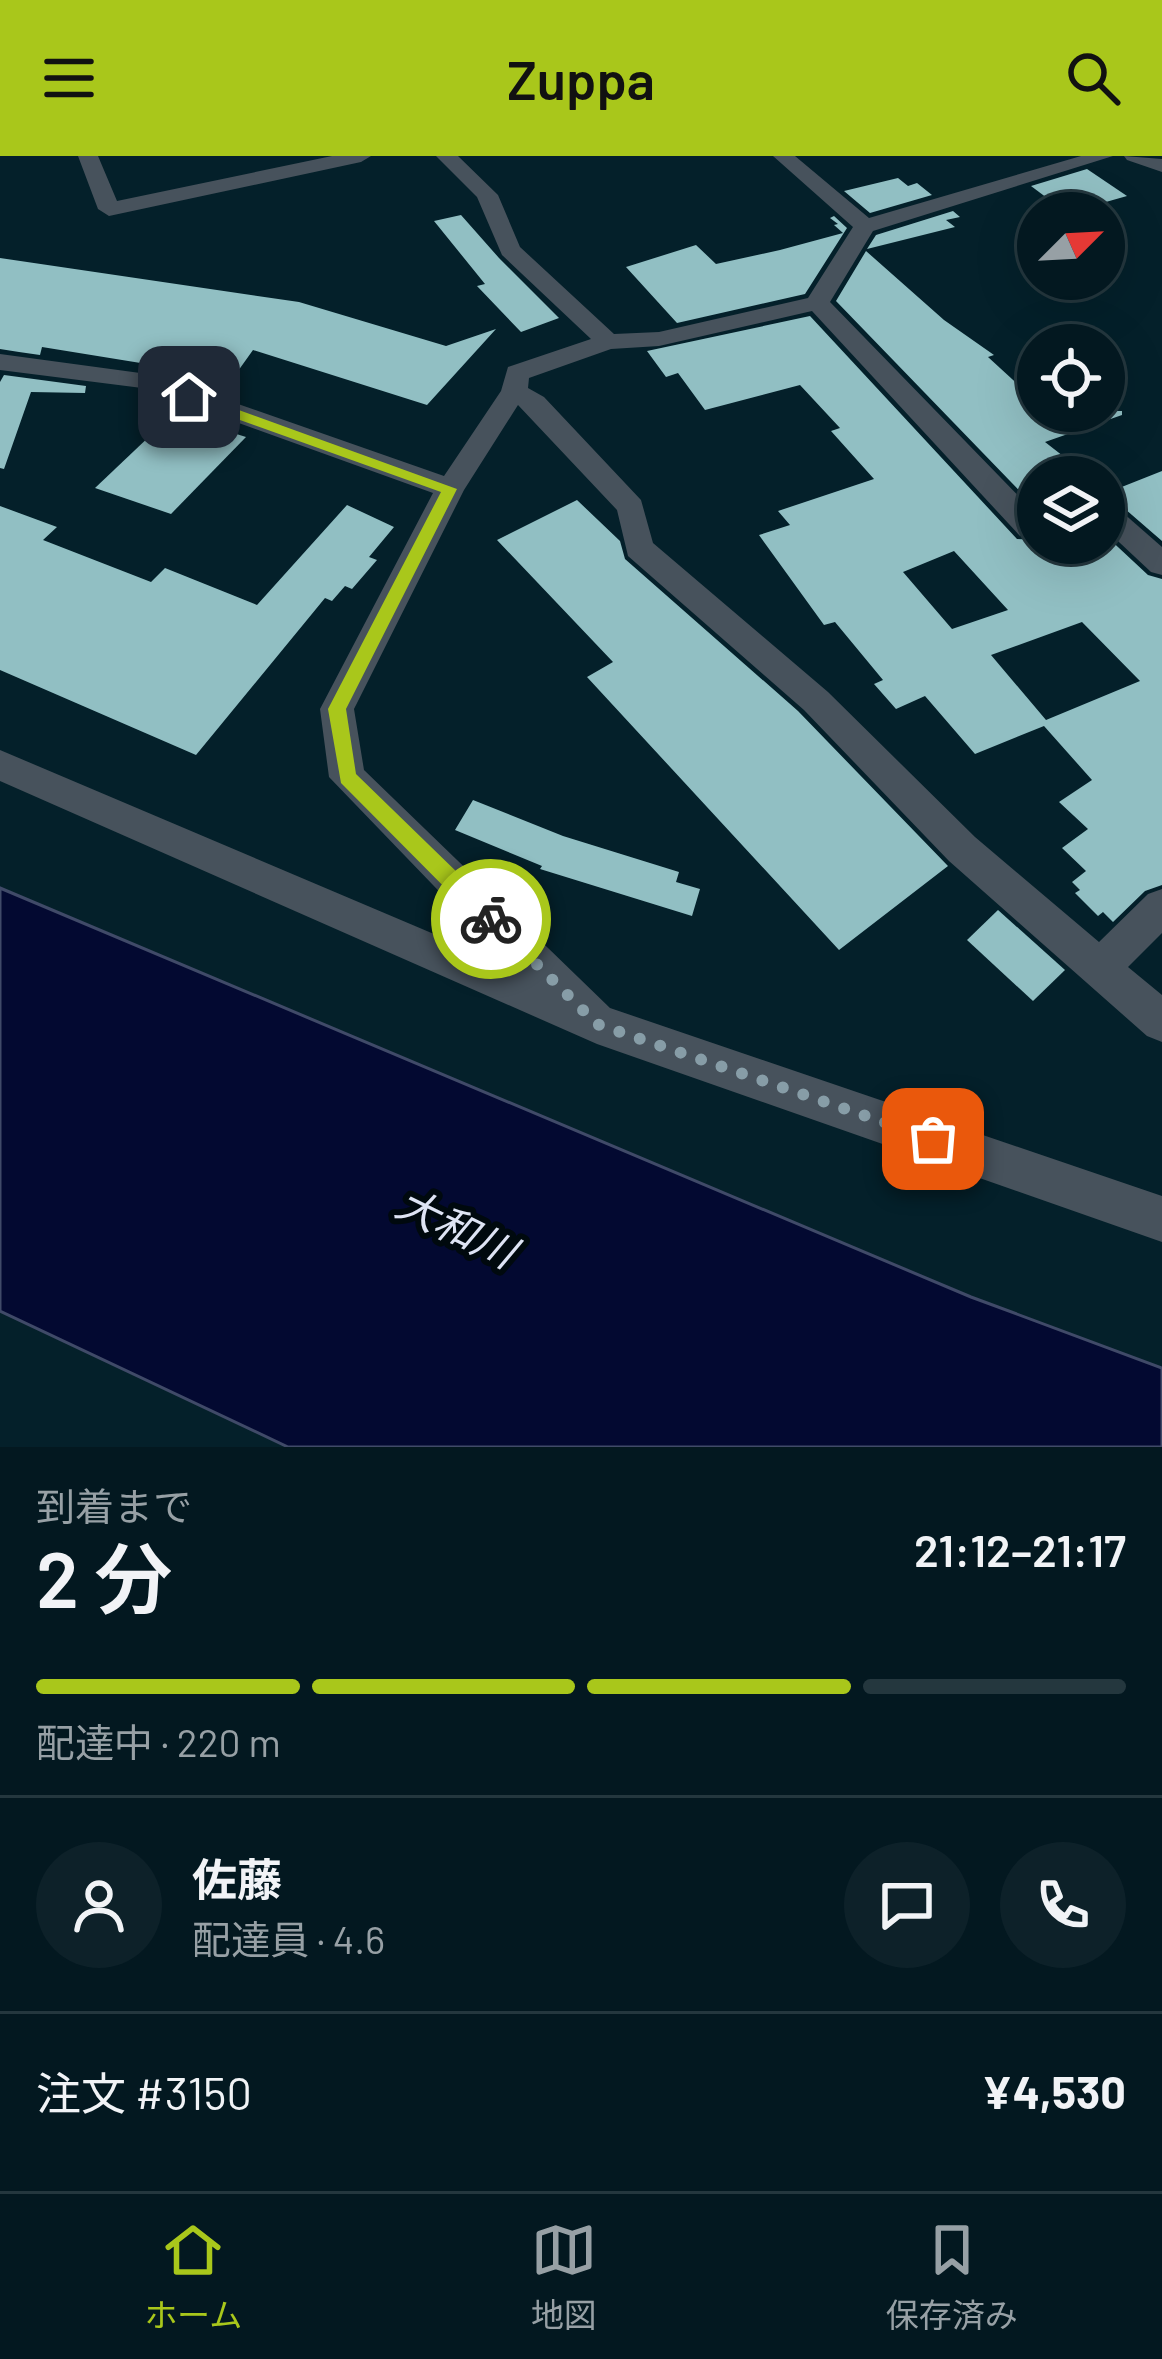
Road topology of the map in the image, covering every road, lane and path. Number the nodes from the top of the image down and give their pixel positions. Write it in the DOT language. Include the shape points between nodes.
graph roads {
  1 [pos="88,156"];
  2 [pos="361,156"];
  3 [pos="446,156"];
  4 [pos="783,156"];
  5 [pos="1103,156"];
  6 [pos="1135,156"];
  7 [pos="1162,166"];
  8 [pos="865,226"];
  9 [pos="817,303"];
  10 [pos="608,342"];
  11 [pos="0,362"];
  12 [pos="514,391"];
  13 [pos="450,489"];
  14 [pos="1017,516"];
  15 [pos="1125,531"];
  16 [pos="1162,564"];
  17 [pos="0,765"];
  18 [pos="1162,907"];
  19 [pos="1102,966"];
  20 [pos="1162,1022"];
  21 [pos="597,1024"];
  22 [pos="1162,1219"];
  1 -- 2 [label="street" via="109,209"];
  3 -- 10 [label="street" via="487,195 510,250"];
  4 -- 8 [label="street"];
  5 -- 8 [label="street"];
  6 -- 7 [label="street"];
  8 -- 9 [label="street"];
  9 -- 10 [label="street" via="659,339"];
  9 -- 14 [label="street"];
  10 -- 12 [label="street" via="517,373"];
  11 -- 13 [label="street" via="146,381"];
  12 -- 13 [label="street"];
  12 -- 19 [label="street" via="631,508 639,548 816,701 962,849"];
  13 -- 21 [label="street" via="337,709 347,777"];
  15 -- 16 [label="street"];
  17 -- 21 [label="street"];
  18 -- 19 [label="street"];
  19 -- 20 [label="street"];
  21 -- 22 [label="street"];
}
